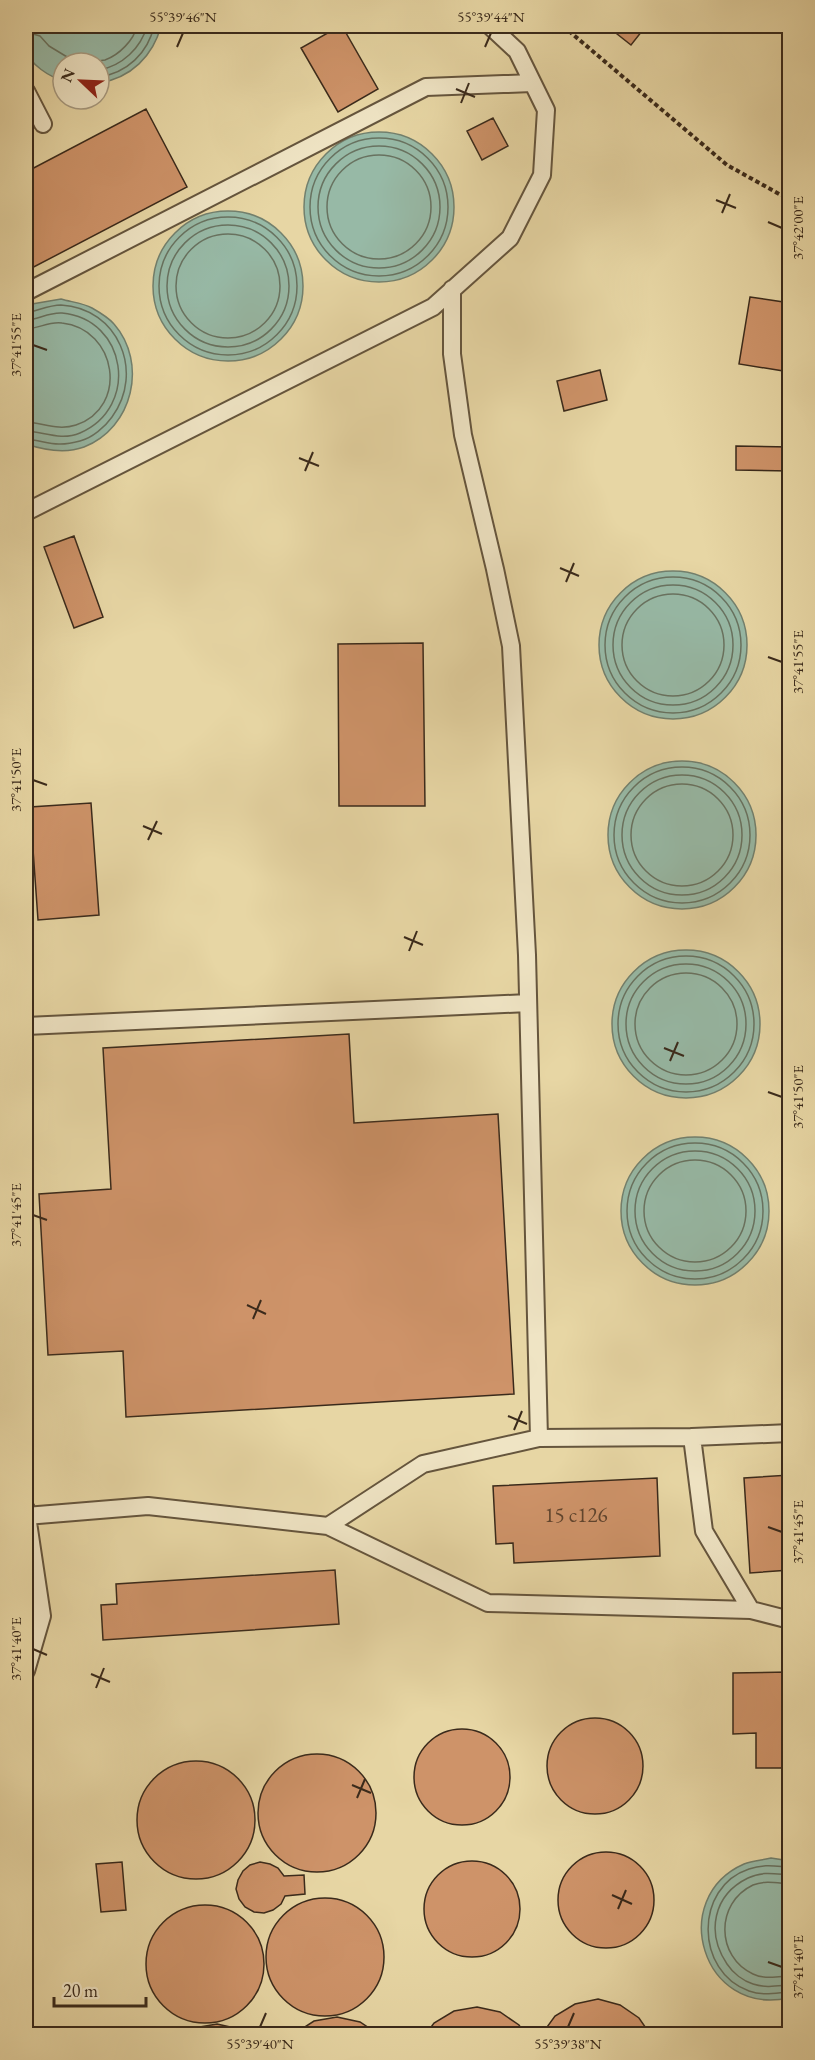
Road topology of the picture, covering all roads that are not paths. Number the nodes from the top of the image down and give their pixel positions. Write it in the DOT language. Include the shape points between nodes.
graph roads {
  1 [pos="490,26"];
  2 [pos="532,83"];
  3 [pos="26,91"];
  4 [pos="43,124"];
  5 [pos="452,289"];
  6 [pos="26,292"];
  7 [pos="26,512"];
  8 [pos="528,1004"];
  9 [pos="26,1026"];
  10 [pos="789,1433"];
  11 [pos="692,1437"];
  12 [pos="539,1438"];
  13 [pos="26,1513"];
  14 [pos="328,1526"];
  15 [pos="751,1610"];
  16 [pos="789,1620"];
  17 [pos="26,1671"];
  1 -- 2 [label="lane" via="517,51"];
  2 -- 5 [label="lane" via="546,110 542,175 510,238"];
  2 -- 6 [label="lane" via="426,87"];
  3 -- 4 [label="lane"];
  5 -- 7 [label="lane" via="432,307"];
  5 -- 8 [label="lane" via="452,354 463,435 511,646"];
  8 -- 9 [label="lane"];
  8 -- 12 [label="lane"];
  10 -- 11 [label="lane"];
  11 -- 12 [label="lane"];
  11 -- 15 [label="lane" via="704,1531"];
  12 -- 14 [label="lane" via="423,1464"];
  13 -- 14 [label="lane" via="148,1506"];
  13 -- 17 [label="lane" via="42,1616"];
  14 -- 15 [label="lane" via="488,1603"];
  15 -- 16 [label="lane"];
}
